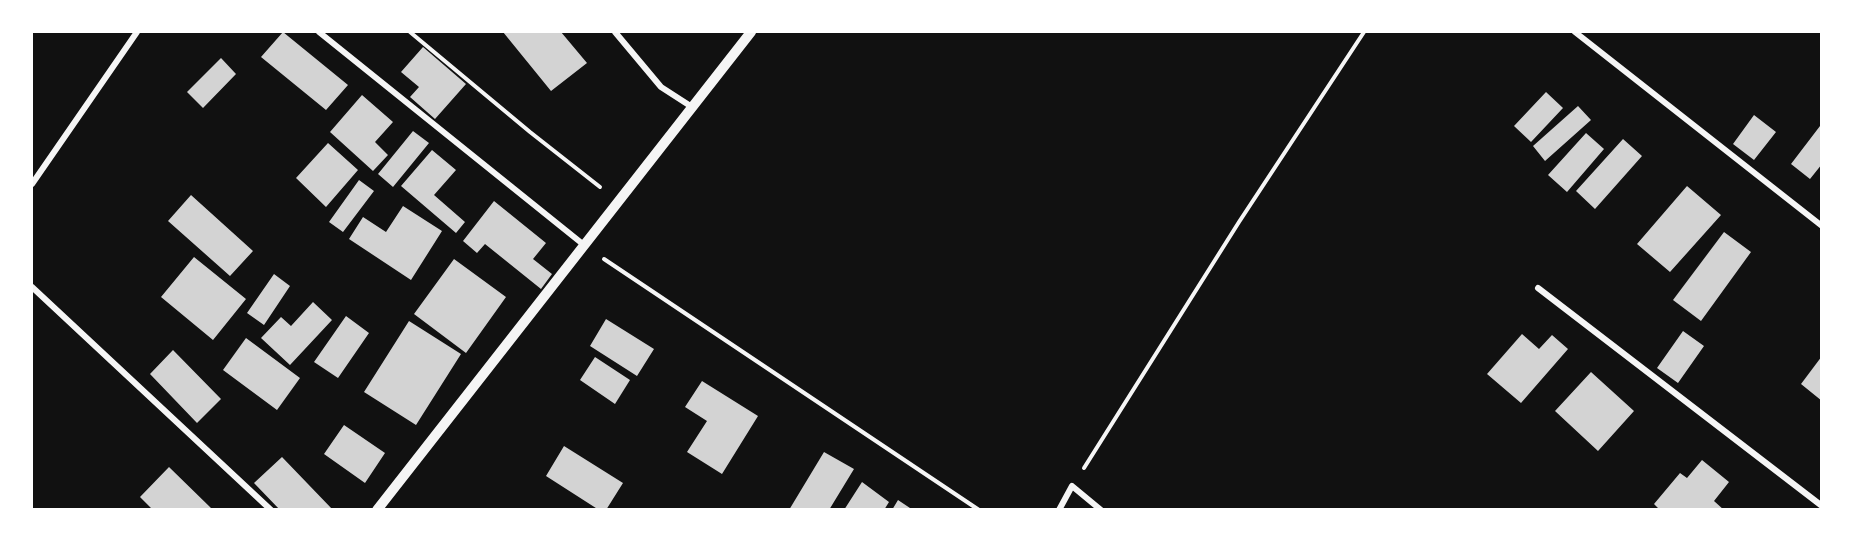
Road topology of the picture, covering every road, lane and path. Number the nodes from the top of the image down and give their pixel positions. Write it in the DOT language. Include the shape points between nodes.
graph roads {
  1 [pos="137,32"];
  2 [pos="319,32"];
  3 [pos="410,32"];
  4 [pos="615,32"];
  5 [pos="751,32"];
  6 [pos="1364,32"];
  7 [pos="1575,32"];
  8 [pos="692,108"];
  9 [pos="32,184"];
  10 [pos="619,201"];
  11 [pos="1821,226"];
  12 [pos="584,245"];
  13 [pos="32,287"];
  14 [pos="1538,288"];
  15 [pos="1072,486"];
  16 [pos="1821,506"];
  17 [pos="1100,508"];
  18 [pos="271,510"];
  19 [pos="378,510"];
  20 [pos="979,510"];
  21 [pos="1059,510"];
  1 -- 9 [label="street"];
  2 -- 12 [label="street"];
  3 -- 10 [label="path"];
  4 -- 8 [label="street" via="661,87"];
  5 -- 8 [label="street"];
  6 -- 15 [label="path"];
  7 -- 11 [label="street"];
  8 -- 10 [label="street"];
  10 -- 12 [label="street"];
  12 -- 19 [label="street"];
  12 -- 20 [label="path"];
  13 -- 18 [label="street"];
  14 -- 16 [label="street"];
  15 -- 17 [label="street"];
  15 -- 21 [label="street"];
}
